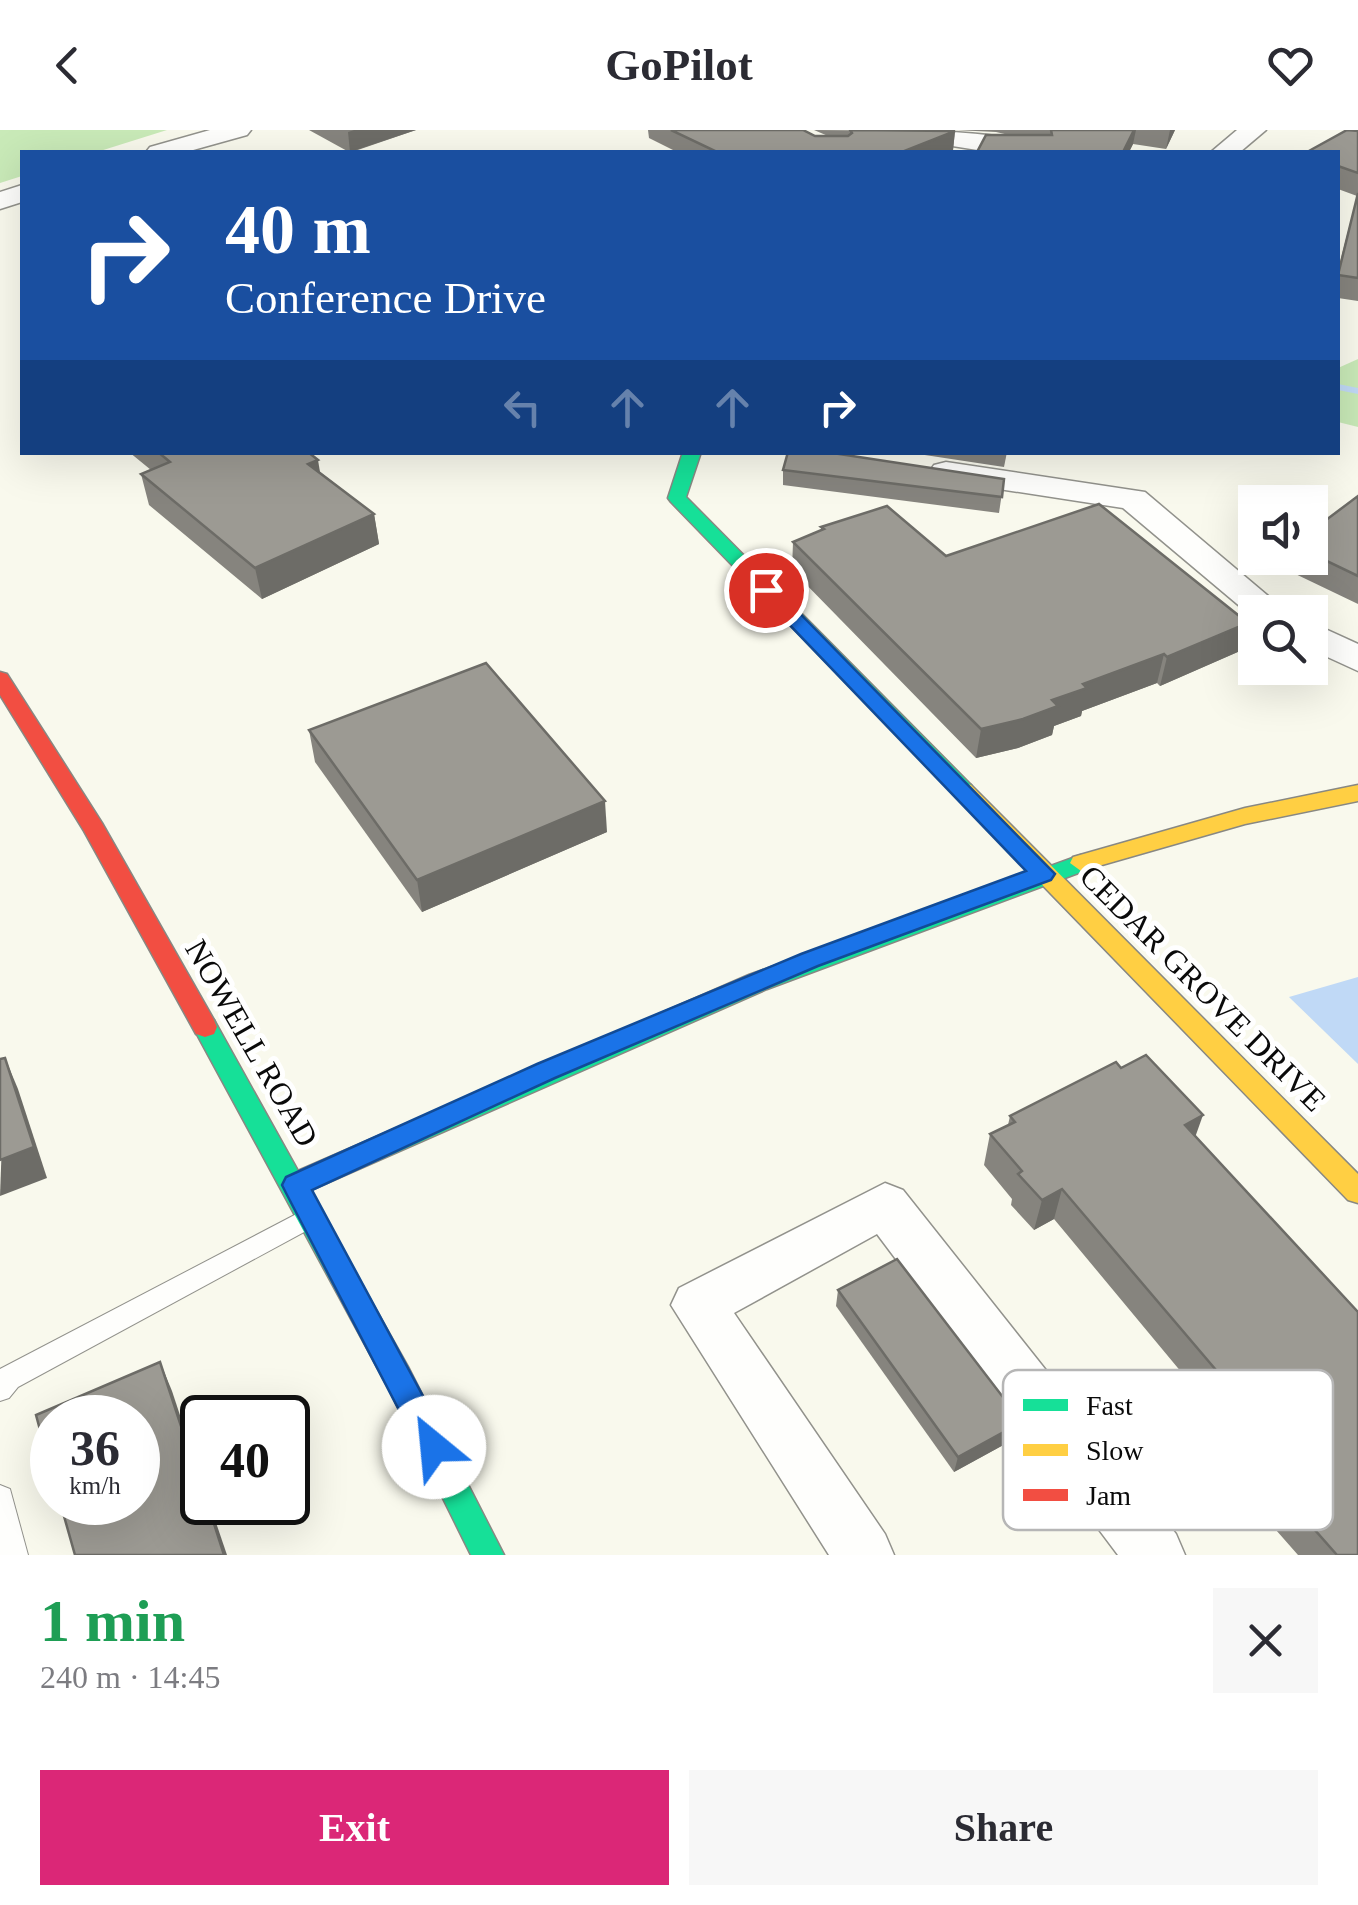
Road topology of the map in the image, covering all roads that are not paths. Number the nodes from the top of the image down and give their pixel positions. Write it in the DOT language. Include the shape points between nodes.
graph roads {
  1 [pos="238,130"];
  2 [pos="902,130"];
  3 [pos="1253,130"];
  4 [pos="166,150"];
  5 [pos="1021,150"];
  6 [pos="1227,150"];
  7 [pos="691,455"];
  8 [pos="915,468"];
  9 [pos="1249,595"];
  10 [pos="1328,643"];
  11 [pos="1358,658"];
  12 [pos="0,679"];
  13 [pos="1358,794"];
  14 [pos="1043,874"];
  15 [pos="295,1185"];
  16 [pos="1358,1192"];
  17 [pos="311,1216"];
  18 [pos="1012,1370"];
  19 [pos="0,1389"];
  20 [pos="0,1498"];
  21 [pos="1136,1530"];
  22 [pos="14,1555"];
  23 [pos="488,1555"];
  24 [pos="864,1555"];
  25 [pos="1155,1555"];
  1 -- 4 [label="street"];
  2 -- 5 [label="street"];
  3 -- 6 [label="street"];
  7 -- 14 [label="street, CEDAR GROVE DRIVE" via="677,498"];
  8 -- 9 [label="street" via="1133,499"];
  10 -- 11 [label="street"];
  12 -- 15 [label="street, NOWELL ROAD"];
  13 -- 14 [label="street" via="1298,803"];
  14 -- 15 [label="street" via="792,967"];
  14 -- 16 [label="street, CEDAR GROVE DRIVE"];
  15 -- 17 [label="street, NOWELL ROAD"];
  17 -- 19 [label="lane" via="9,1378"];
  17 -- 23 [label="street, NOWELL ROAD"];
  18 -- 24 [label="street" via="885,1205 698,1305"];
  20 -- 22 [label="lane"];
  21 -- 25 [label="street"];
}
